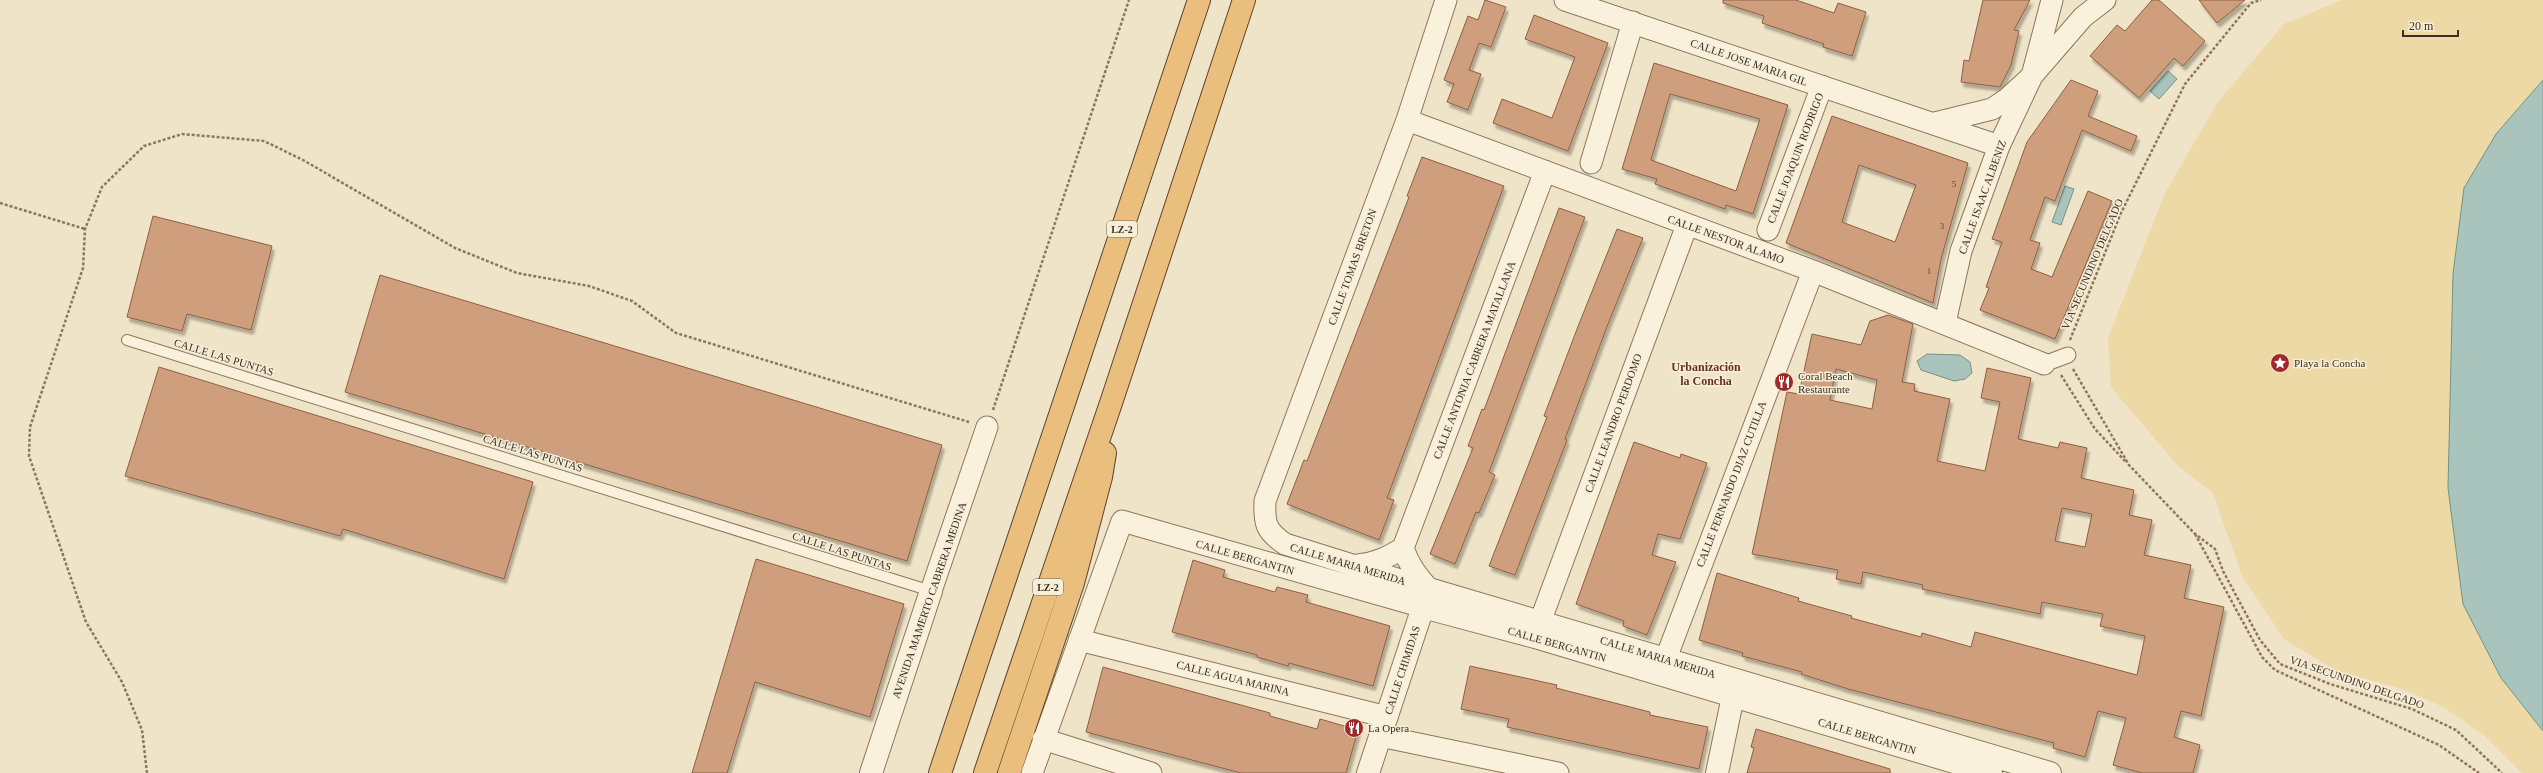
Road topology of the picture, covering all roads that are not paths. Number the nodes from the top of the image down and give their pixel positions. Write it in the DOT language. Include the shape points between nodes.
graph roads {
  1 [pos="1199,0"];
  2 [pos="1244,0"];
  3 [pos="1446,0"];
  4 [pos="1566,0"];
  5 [pos="2052,0"];
  6 [pos="2105,0"];
  7 [pos="1633,22"];
  8 [pos="2032,76"];
  9 [pos="1822,86"];
  10 [pos="1407,120"];
  11 [pos="1932,123"];
  12 [pos="1999,146"];
  13 [pos="1590,163"];
  14 [pos="1545,171"];
  15 [pos="1686,225"];
  16 [pos="1768,230"];
  17 [pos="1812,271"];
  18 [pos="1945,323"];
  19 [pos="127,340"];
  20 [pos="2068,355"];
  21 [pos="2044,364"];
  22 [pos="1112,400"];
  23 [pos="987,427"];
  24 [pos="1270,534"];
  25 [pos="1403,548"];
  26 [pos="1351,565"];
  27 [pos="931,591"];
  28 [pos="1426,598"];
  29 [pos="1540,622"];
  30 [pos="1079,640"];
  31 [pos="1662,666"];
  32 [pos="1734,688"];
  33 [pos="1028,716"];
  34 [pos="1384,726"];
  35 [pos="1886,733"];
  36 [pos="1043,739"];
  37 [pos="871,773"];
  38 [pos="940,773"];
  39 [pos="985,773"];
  40 [pos="1008,773"];
  41 [pos="1016,773"];
  42 [pos="1032,773"];
  43 [pos="1151,773"];
  44 [pos="1368,773"];
  45 [pos="1558,773"];
  46 [pos="1717,773"];
  47 [pos="1990,773"];
  48 [pos="2050,773"];
  1 -- 38 [label="highway, LZ-2"];
  2 -- 22 [label="highway, LZ-2"];
  3 -- 10 [label="street, CALLE TOMAS BRETON"];
  4 -- 7 [label="street, CALLE JOSE MARIA GIL"];
  5 -- 8 [label="street, CALLE ISAAC ALBENIZ"];
  6 -- 8 [label="street, CALLE ISAAC ALBENIZ" via="2083,17"];
  7 -- 9 [label="street, CALLE JOSE MARIA GIL"];
  7 -- 13 [label="street"];
  8 -- 11 [label="street" via="1992,109"];
  8 -- 12 [label="street, CALLE ISAAC ALBENIZ"];
  9 -- 11 [label="street, CALLE JOSE MARIA GIL"];
  9 -- 16 [label="street, CALLE JOAQUIN RODRIGO"];
  10 -- 14 [label="street, CALLE NESTOR ALAMO"];
  10 -- 24 [label="street, CALLE TOMAS BRETON" via="1265,501 1264,519"];
  11 -- 12 [label="street, CALLE JOSE MARIA GIL"];
  12 -- 18 [label="street, CALLE ISAAC ALBENIZ" via="1961,251"];
  14 -- 15 [label="street, CALLE NESTOR ALAMO"];
  14 -- 25 [label="street, CALLE ANTONIA CABRERA MATALLANA"];
  15 -- 17 [label="street, CALLE NESTOR ALAMO"];
  15 -- 29 [label="street, CALLE LEANDRO PERDOMO"];
  17 -- 18 [label="street, CALLE NESTOR ALAMO"];
  17 -- 31 [label="street, CALLE FERNANDO DIAZ CUTILLA"];
  18 -- 21 [label="street, CALLE NESTOR ALAMO"];
  19 -- 27 [label="lane, CALLE LAS PUNTAS"];
  20 -- 21 [label="street"];
  22 -- 33 [label="highway, LZ-2" via="1099,485 1072,583"];
  22 -- 39 [label="highway, LZ-2"];
  23 -- 27 [label="street, AVENIDA MAMERTO CABRERA MEDINA"];
  24 -- 26 [label="street, CALLE MARIA MERIDA" via="1285,544"];
  25 -- 26 [label="street" via="1386,559 1370,564"];
  25 -- 28 [label="street"];
  26 -- 28 [label="street, CALLE MARIA MERIDA"];
  27 -- 37 [label="street, AVENIDA MAMERTO CABRERA MEDINA"];
  28 -- 29 [label="street, CALLE MARIA MERIDA"];
  28 -- 30 [label="street, CALLE BERGANTIN" via="1122,521"];
  28 -- 31 [label="street, CALLE BERGANTIN"];
  28 -- 34 [label="street, CALLE CHIMIDAS"];
  29 -- 31 [label="street, CALLE MARIA MERIDA"];
  30 -- 34 [label="street, CALLE AGUA MARINA"];
  30 -- 36 [label="street"];
  31 -- 32 [label="street, CALLE BERGANTIN"];
  32 -- 35 [label="street, CALLE BERGANTIN"];
  32 -- 46 [label="street"];
  33 -- 40 [label="highway, LZ-2"];
  33 -- 41 [label="street"];
  34 -- 44 [label="street, CALLE CHIMIDAS"];
  34 -- 45 [label="street, CALLE AGUA MARINA"];
  35 -- 47 [label="street, CALLE BERGANTIN"];
  35 -- 48 [label="street"];
  36 -- 42 [label="street"];
  36 -- 43 [label="street"];
}
